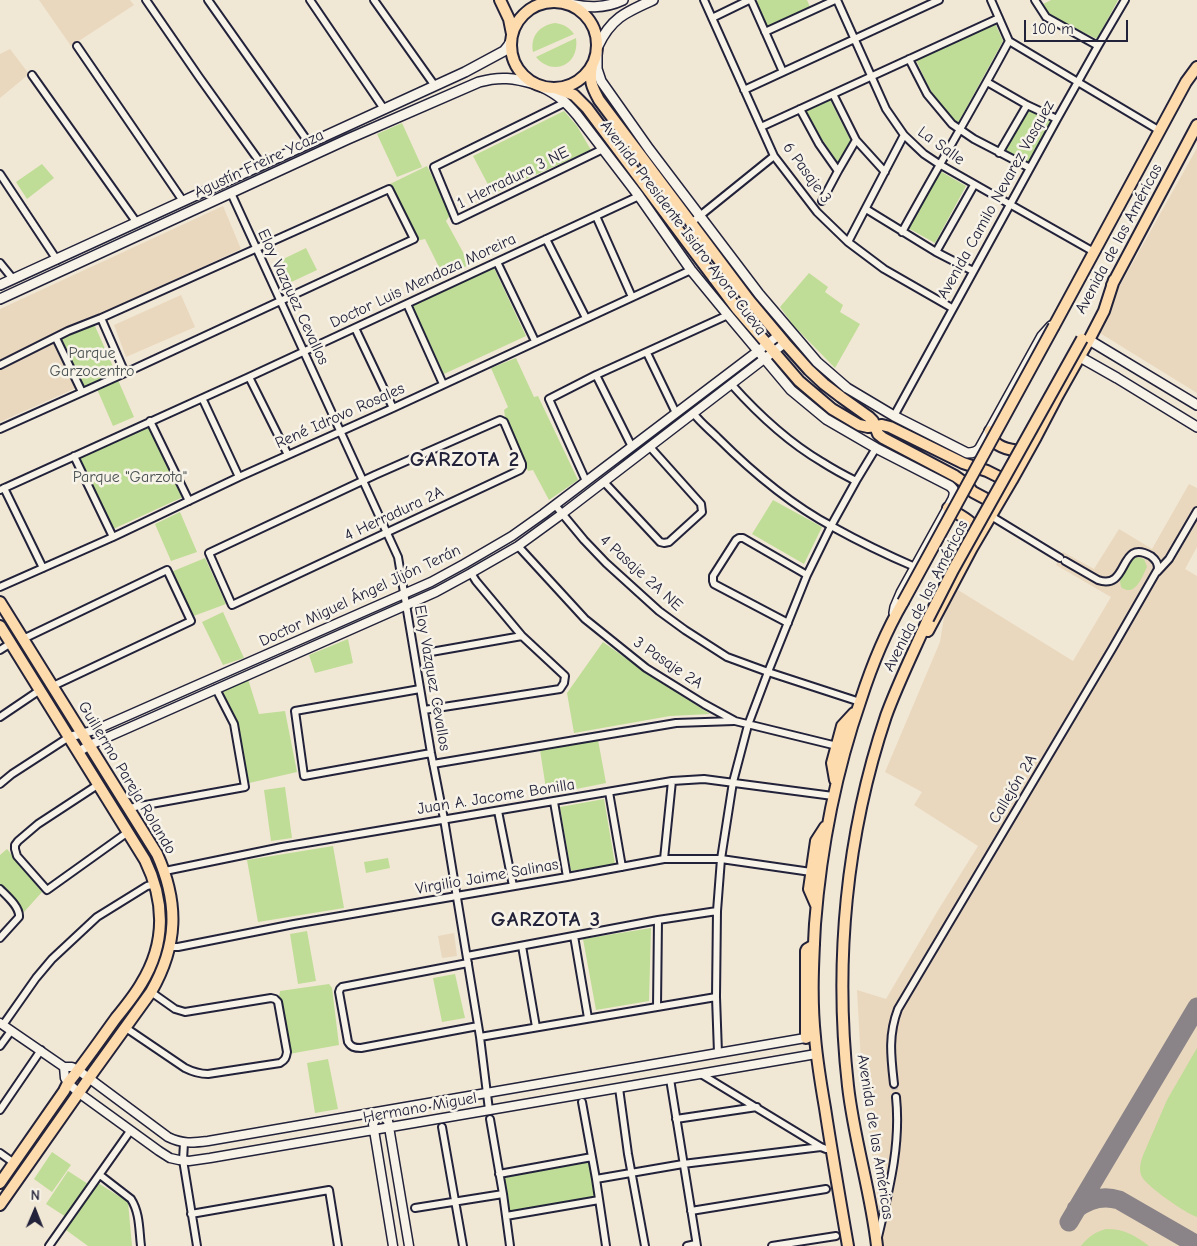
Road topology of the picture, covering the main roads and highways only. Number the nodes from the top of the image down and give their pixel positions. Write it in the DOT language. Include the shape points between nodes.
graph roads {
  1 [pos="500,0"];
  2 [pos="623,0"];
  3 [pos="653,0"];
  4 [pos="559,2"];
  5 [pos="512,37"];
  6 [pos="597,49"];
  7 [pos="592,66"];
  8 [pos="1197,67"];
  9 [pos="538,85"];
  10 [pos="556,88"];
  11 [pos="1197,125"];
  12 [pos="0,285"];
  13 [pos="0,299"];
  14 [pos="1059,316"];
  15 [pos="1086,339"];
  16 [pos="1080,357"];
  17 [pos="1127,363"];
  18 [pos="1118,378"];
  19 [pos="1197,405"];
  20 [pos="875,426"];
  21 [pos="1197,427"];
  22 [pos="990,432"];
  23 [pos="1028,451"];
  24 [pos="972,453"];
  25 [pos="1012,480"];
  26 [pos="950,486"];
  27 [pos="948,508"];
  28 [pos="993,512"];
  29 [pos="980,534"];
  30 [pos="0,602"];
  31 [pos="893,620"];
  32 [pos="0,626"];
  33 [pos="915,647"];
  34 [pos="858,706"];
  35 [pos="835,791"];
  36 [pos="828,822"];
  37 [pos="817,908"];
  38 [pos="0,1183"];
  39 [pos="0,1205"];
  40 [pos="877,1243"];
  41 [pos="848,1246"];
  1 -- 5 [label="main road" via="509,19"];
  2 -- 4 [label="main road" via="598,7"];
  3 -- 6 [label="main road" via="617,18"];
  4 -- 5 [label="main road" via="543,3 530,9 519,20"];
  4 -- 6 [label="main road" via="578,9 588,18 595,30"];
  5 -- 9 [label="main road" via="512,56 518,69"];
  5 -- 12 [label="main road, Agustín Freire Ycaza" via="504,51 435,86"];
  6 -- 7 [label="main road"];
  6 -- 24 [label="main road, Avenida Presidente Isidro Ayora Cueva" via="598,74 608,94 759,294 816,362 848,388 894,416"];
  7 -- 10 [label="main road" via="576,83"];
  7 -- 20 [label="main road, Avenida Presidente Isidro Ayora Cueva" via="591,82 599,100 749,300 809,370 869,416"];
  8 -- 14 [label="main road, Avenida de las Américas"];
  9 -- 10 [label="main road"];
  9 -- 13 [label="main road, Agustín Freire Ycaza" via="508,78 479,82"];
  9 -- 26 [label="main road, Avenida Presidente Isidro Ayora Cueva" via="557,95 577,115 691,270 791,390 826,419"];
  10 -- 20 [label="main road, Avenida Presidente Isidro Ayora Cueva" via="574,95 587,108 737,309 799,381 832,410 859,425"];
  11 -- 15 [label="main road, Avenida de las Américas"];
  14 -- 22 [label="main road, Avenida de las Américas" via="1042,336"];
  14 -- 31 [label="main road, Avenida de las Américas, bridge"];
  15 -- 16 [label="main road"];
  15 -- 17 [label="main road"];
  15 -- 33 [label="main road, Avenida de las Américas, bridge" via="953,570"];
  16 -- 18 [label="main road"];
  16 -- 23 [label="main road"];
  17 -- 18 [label="main road"];
  17 -- 19 [label="main road"];
  18 -- 21 [label="main road"];
  20 -- 25 [label="main road, Avenida Presidente Isidro Ayora Cueva" via="890,427 963,463"];
  20 -- 28 [label="main road, Avenida Presidente Isidro Ayora Cueva" via="883,438 955,476 973,492 990,501"];
  22 -- 23 [label="main road" via="1001,447"];
  22 -- 24 [label="main road, Avenida de las Américas" via="978,451"];
  23 -- 25 [label="main road"];
  25 -- 28 [label="main road"];
  26 -- 27 [label="main road, Avenida de las Américas" via="955,493"];
  27 -- 29 [label="main road" via="964,517"];
  27 -- 31 [label="main road, Avenida de las Américas" via="895,607"];
  28 -- 29 [label="main road"];
  29 -- 33 [label="main road" via="936,618"];
  30 -- 39 [label="main road, Guillermo Pareja Rolando" via="157,854 171,894 173,920 167,960 151,992"];
  31 -- 34 [label="main road, Avenida de las Américas"];
  32 -- 38 [label="main road, Guillermo Pareja Rolando" via="145,860 155,884 160,926 154,956 141,985 68,1083"];
  33 -- 40 [label="main road, Avenida de las Américas" via="886,716 865,790 854,845 842,949 848,1087"];
  34 -- 35 [label="main road, Avenida de las Américas"];
  34 -- 35 [label="main road" via="842,726 832,763"];
  35 -- 36 [label="main road, Avenida de las Américas"];
  36 -- 37 [label="main road, Avenida de las Américas"];
  36 -- 37 [label="main road" via="816,841 809,889"];
  37 -- 41 [label="main road, Avenida de las Américas" via="814,946 806,951 810,1037 816,1054"];
}
